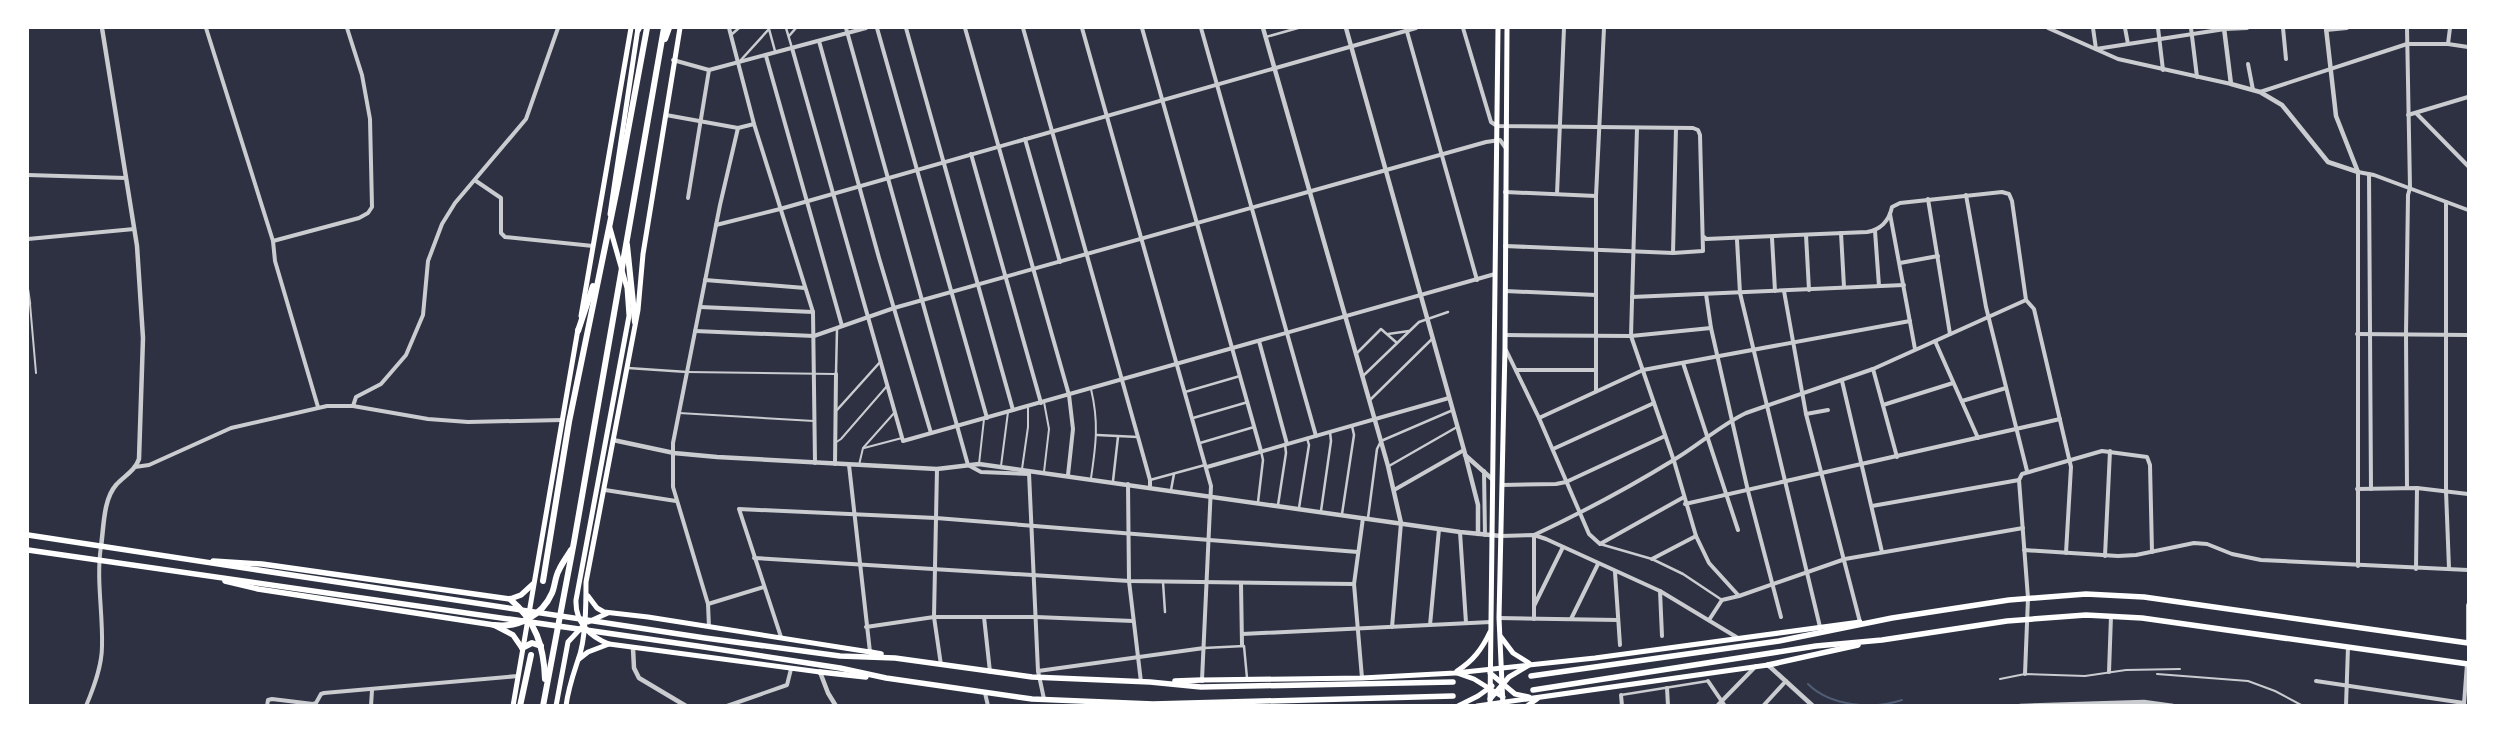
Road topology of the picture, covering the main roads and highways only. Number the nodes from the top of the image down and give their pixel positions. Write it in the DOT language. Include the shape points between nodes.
graph roads {
  1 [pos="636,28"];
  2 [pos="646,28"];
  3 [pos="664,28"];
  4 [pos="669,28"];
  5 [pos="680,28"];
  6 [pos="1498,28"];
  7 [pos="1507,28"];
  8 [pos="657,66"];
  9 [pos="627,233"];
  10 [pos="604,249"];
  11 [pos="635,322"];
  12 [pos="578,331"];
  13 [pos="28,535"];
  14 [pos="574,542"];
  15 [pos="28,550"];
  16 [pos="201,561"];
  17 [pos="201,575"];
  18 [pos="543,581"];
  19 [pos="533,584"];
  20 [pos="588,595"];
  21 [pos="510,599"];
  22 [pos="608,613"];
  23 [pos="1892,618"];
  24 [pos="528,619"];
  25 [pos="1860,622"];
  26 [pos="494,625"];
  27 [pos="583,626"];
  28 [pos="1491,630"];
  29 [pos="1500,635"];
  30 [pos="1882,640"];
  31 [pos="2468,643"];
  32 [pos="609,644"];
  33 [pos="542,647"];
  34 [pos="522,648"];
  35 [pos="870,652"];
  36 [pos="530,655"];
  37 [pos="895,658"];
  38 [pos="579,659"];
  39 [pos="1532,664"];
  40 [pos="2468,664"];
  41 [pos="1768,665"];
  42 [pos="1502,670"];
  43 [pos="1490,671"];
  44 [pos="820,672"];
  45 [pos="1455,673"];
  46 [pos="1531,676"];
  47 [pos="886,678"];
  48 [pos="1496,679"];
  49 [pos="1202,680"];
  50 [pos="1150,682"];
  51 [pos="1453,682"];
  52 [pos="1502,683"];
  53 [pos="1490,688"];
  54 [pos="1533,690"];
  55 [pos="546,691"];
  56 [pos="1495,692"];
  57 [pos="1454,696"];
  58 [pos="1502,697"];
  59 [pos="1540,698"];
  60 [pos="1490,703"];
  61 [pos="1503,704"];
  62 [pos="1153,705"];
  63 [pos="513,706"];
  64 [pos="520,706"];
  65 [pos="543,706"];
  66 [pos="556,706"];
  67 [pos="566,706"];
  68 [pos="1161,706"];
  69 [pos="1458,706"];
  70 [pos="1477,706"];
  71 [pos="1527,706"];
  1 -- 12 [label="main road"];
  1 -- 27 [label="main road" via="610,204 611,233 627,288 629,316 576,600"];
  2 -- 10 [label="highway"];
  3 -- 8 [label="highway"];
  4 -- 8 [label="highway"];
  5 -- 11 [label="main road"];
  6 -- 28 [label="main road"];
  7 -- 29 [label="main road"];
  8 -- 9 [label="highway"];
  9 -- 11 [label="highway"];
  9 -- 14 [label="highway"];
  10 -- 12 [label="highway"];
  10 -- 18 [label="highway" via="569,422"];
  11 -- 20 [label="main road" via="586,582"];
  12 -- 19 [label="main road"];
  13 -- 16 [label="highway"];
  14 -- 24 [label="highway" via="558,571 550,597"];
  14 -- 55 [label="highway"];
  15 -- 17 [label="highway"];
  16 -- 21 [label="highway" via="262,564"];
  16 -- 37 [label="highway" via="705,638 840,656"];
  17 -- 26 [label="highway" via="258,589"];
  17 -- 47 [label="highway" via="704,647"];
  19 -- 21 [label="highway" via="521,595"];
  19 -- 24 [label="main road"];
  20 -- 22 [label="main road" via="598,610"];
  20 -- 27 [label="main road"];
  21 -- 24 [label="highway"];
  22 -- 27 [label="main road"];
  22 -- 35 [label="main road"];
  23 -- 25 [label="highway"];
  23 -- 31 [label="highway" via="2028,598 2086,594 2144,597"];
  23 -- 46 [label="highway" via="1780,641"];
  24 -- 26 [label="highway" via="513,625"];
  24 -- 33 [label="highway"];
  24 -- 34 [label="main road"];
  25 -- 39 [label="main road"];
  26 -- 34 [label="highway" via="513,635"];
  27 -- 32 [label="main road" via="593,636"];
  27 -- 38 [label="main road"];
  27 -- 66 [label="main road" via="568,642"];
  28 -- 43 [label="main road"];
  28 -- 45 [label="main road" via="1476,656"];
  29 -- 39 [label="main road" via="1516,656"];
  29 -- 42 [label="main road"];
  30 -- 40 [label="highway" via="2027,619 2111,615"];
  30 -- 41 [label="highway"];
  30 -- 54 [label="highway" via="1816,646"];
  32 -- 38 [label="main road"];
  32 -- 44 [label="main road"];
  33 -- 34 [label="highway" via="532,642"];
  33 -- 55 [label="highway"];
  34 -- 63 [label="main road"];
  35 -- 37 [label="highway"];
  36 -- 64 [label="highway"];
  37 -- 50 [label="highway" via="990,672"];
  38 -- 67 [label="main road" via="572,672"];
  39 -- 42 [label="main road"];
  39 -- 52 [label="main road"];
  41 -- 59 [label="main road"];
  42 -- 43 [label="main road"];
  42 -- 48 [label="main road"];
  42 -- 52 [label="main road"];
  43 -- 45 [label="main road"];
  43 -- 48 [label="main road"];
  43 -- 53 [label="main road"];
  44 -- 47 [label="highway"];
  45 -- 49 [label="main road"];
  45 -- 53 [label="main road"];
  47 -- 62 [label="highway" via="1044,699"];
  48 -- 52 [label="main road"];
  48 -- 53 [label="main road"];
  49 -- 50 [label="highway"];
  50 -- 51 [label="highway" via="1201,687"];
  52 -- 56 [label="main road"];
  52 -- 58 [label="main road"];
  52 -- 59 [label="main road" via="1518,696"];
  53 -- 56 [label="main road"];
  53 -- 60 [label="main road"];
  53 -- 69 [label="main road"];
  55 -- 65 [label="highway"];
  56 -- 58 [label="main road"];
  56 -- 60 [label="main road"];
  57 -- 62 [label="highway"];
  58 -- 61 [label="main road"];
  59 -- 61 [label="main road"];
  59 -- 71 [label="main road"];
  60 -- 61 [label="main road"];
  60 -- 70 [label="main road"];
  62 -- 68 [label="highway"];
}
